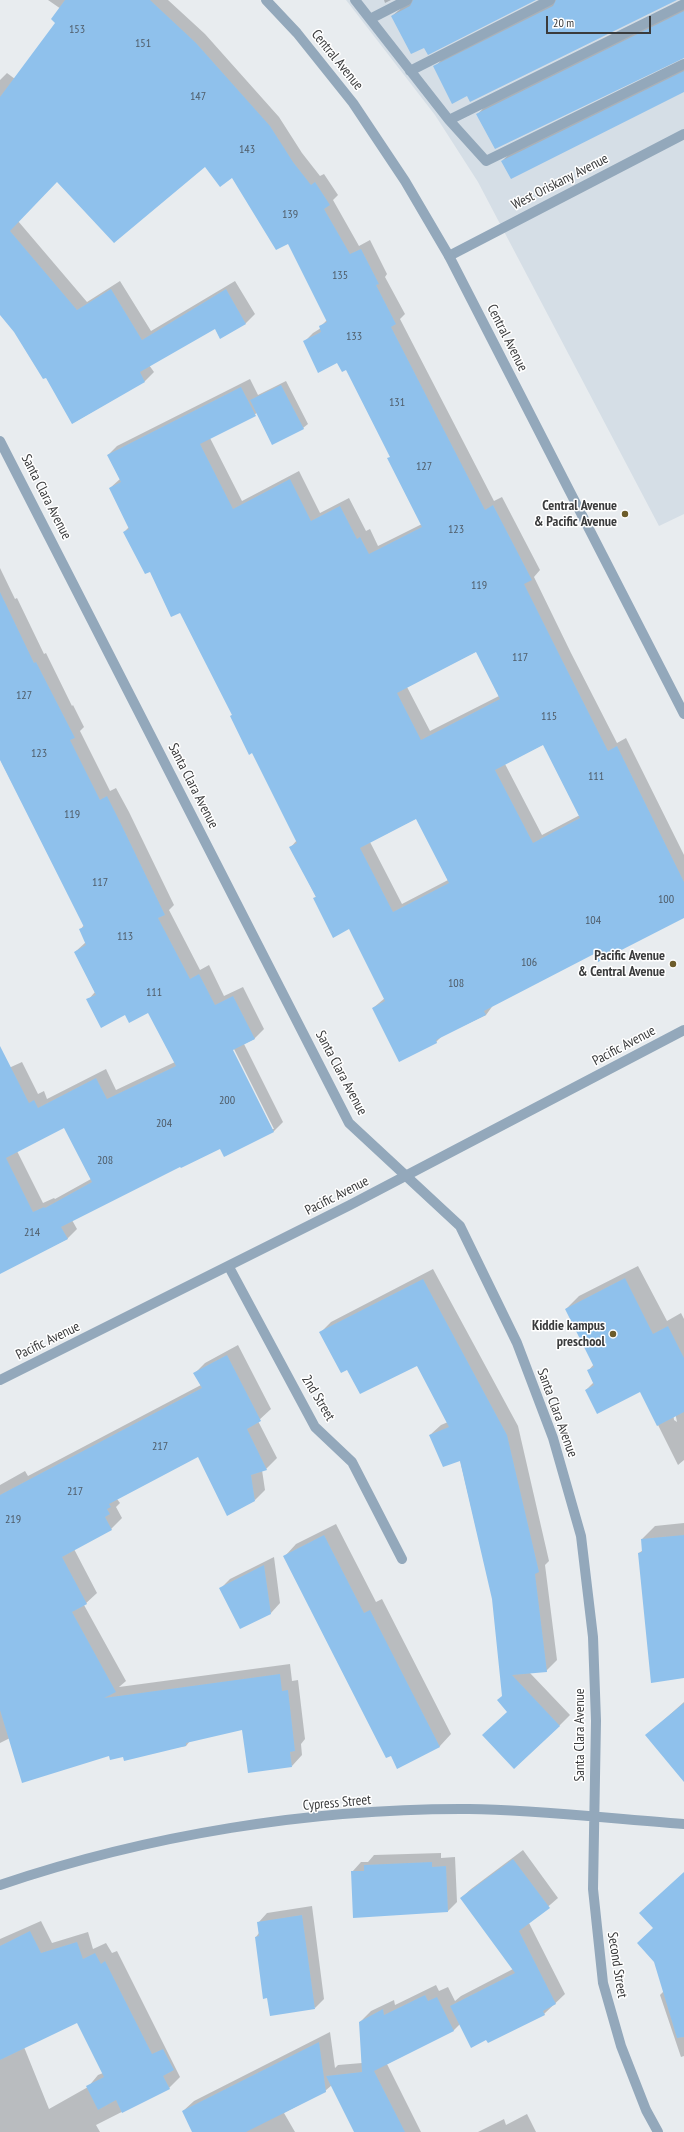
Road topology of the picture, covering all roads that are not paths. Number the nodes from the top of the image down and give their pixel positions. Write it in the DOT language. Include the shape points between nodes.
graph roads {
  1 [pos="266,0"];
  2 [pos="355,0"];
  3 [pos="407,0"];
  4 [pos="550,0"];
  5 [pos="684,4"];
  6 [pos="370,19"];
  7 [pos="684,64"];
  8 [pos="410,71"];
  9 [pos="449,120"];
  10 [pos="684,134"];
  11 [pos="449,256"];
  12 [pos="0,441"];
  13 [pos="684,714"];
  14 [pos="684,1030"];
  15 [pos="406,1175"];
  16 [pos="229,1267"];
  17 [pos="0,1380"];
  18 [pos="402,1559"];
  19 [pos="594,1818"];
  20 [pos="684,1824"];
  21 [pos="0,1885"];
  22 [pos="658,2132"];
  1 -- 11 [label="street, Central Avenue" via="297,33 353,103 405,181"];
  2 -- 6 [label="street"];
  3 -- 6 [label="street"];
  4 -- 8 [label="street"];
  5 -- 9 [label="street"];
  6 -- 8 [label="street"];
  7 -- 9 [label="street" via="486,161"];
  8 -- 9 [label="street"];
  10 -- 11 [label="street, West Oriskany Avenue"];
  11 -- 13 [label="street, Central Avenue"];
  12 -- 15 [label="street, Santa Clara Avenue" via="349,1123"];
  14 -- 15 [label="street, Pacific Avenue"];
  15 -- 16 [label="street, Pacific Avenue"];
  15 -- 19 [label="street, Santa Clara Avenue" via="460,1226 517,1343 553,1438 581,1536 593,1637 596,1721"];
  16 -- 17 [label="street, Pacific Avenue"];
  16 -- 18 [label="street, 2nd Street" via="315,1427 352,1462"];
  19 -- 20 [label="street, Cypress Street"];
  19 -- 21 [label="street, Cypress Street" via="469,1809 340,1814 196,1834 57,1866"];
  19 -- 22 [label="street, Second Street" via="593,1889 603,1983 621,2046 646,2110"];
}
